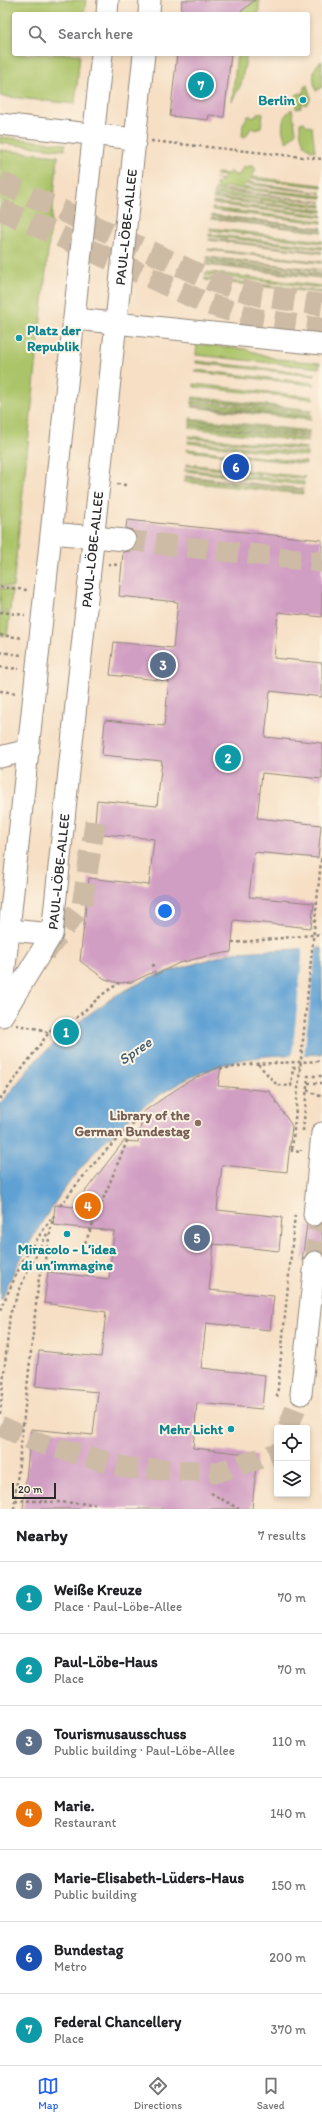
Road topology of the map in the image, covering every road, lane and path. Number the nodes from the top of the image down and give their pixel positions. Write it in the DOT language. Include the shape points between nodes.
graph roads {
  1 [pos="108,0"];
  2 [pos="150,0"];
  3 [pos="107,12"];
  4 [pos="148,12"];
  5 [pos="102,56"];
  6 [pos="144,56"];
  7 [pos="0,124"];
  8 [pos="94,135"];
  9 [pos="135,139"];
  10 [pos="322,159"];
  11 [pos="75,318"];
  12 [pos="117,323"];
  13 [pos="322,344"];
  14 [pos="117,484"];
  15 [pos="126,485"];
  16 [pos="52,533"];
  17 [pos="94,537"];
  18 [pos="125,540"];
  19 [pos="0,587"];
  20 [pos="28,590"];
  21 [pos="0,612"];
  22 [pos="25,615"];
  23 [pos="0,635"];
  24 [pos="23,638"];
  25 [pos="0,652"];
  26 [pos="21,655"];
  27 [pos="0,667"];
  28 [pos="20,669"];
  29 [pos="0,691"];
  30 [pos="26,694"];
  31 [pos="29,750"];
  32 [pos="0,757"];
  33 [pos="322,857"];
  34 [pos="321,861"];
  35 [pos="10,930"];
  36 [pos="52,934"];
  37 [pos="322,934"];
  38 [pos="232,943"];
  39 [pos="156,964"];
  40 [pos="152,966"];
  41 [pos="119,983"];
  42 [pos="0,1014"];
  43 [pos="0,1020"];
  44 [pos="21,1026"];
  45 [pos="49,1033"];
  46 [pos="322,1061"];
  47 [pos="257,1064"];
  48 [pos="300,1067"];
  49 [pos="220,1069"];
  50 [pos="322,1076"];
  51 [pos="308,1083"];
  52 [pos="322,1083"];
  53 [pos="307,1090"];
  54 [pos="322,1097"];
  55 [pos="0,1100"];
  56 [pos="142,1117"];
  57 [pos="127,1130"];
  58 [pos="312,1135"];
  59 [pos="302,1144"];
  60 [pos="301,1152"];
  61 [pos="300,1160"];
  62 [pos="60,1206"];
  63 [pos="315,1206"];
  64 [pos="50,1230"];
  65 [pos="85,1243"];
  66 [pos="78,1263"];
  67 [pos="315,1266"];
  68 [pos="44,1267"];
  69 [pos="0,1310"];
  70 [pos="322,1325"];
  71 [pos="277,1397"];
  72 [pos="0,1414"];
  73 [pos="211,1493"];
  74 [pos="15,1500"];
  75 [pos="95,1504"];
  76 [pos="14,1509"];
  77 [pos="239,1509"];
  1 -- 3 [label="street"];
  2 -- 4 [label="street"];
  5 -- 8 [label="street"];
  6 -- 9 [label="street, PAUL-LÖBE-ALLEE"];
  7 -- 8 [label="street"];
  8 -- 9 [label="street"];
  8 -- 11 [label="street"];
  9 -- 10 [label="path"];
  9 -- 12 [label="street, PAUL-LÖBE-ALLEE"];
  11 -- 12 [label="street"];
  11 -- 16 [label="street"];
  12 -- 13 [label="street"];
  12 -- 17 [label="street, PAUL-LÖBE-ALLEE"];
  14 -- 15 [label="path"];
  16 -- 17 [label="street"];
  16 -- 30 [label="street"];
  17 -- 18 [label="street"];
  17 -- 36 [label="street, PAUL-LÖBE-ALLEE"];
  19 -- 20 [label="path"];
  21 -- 22 [label="path"];
  23 -- 24 [label="path"];
  25 -- 26 [label="path"];
  27 -- 28 [label="path"];
  29 -- 30 [label="path"];
  30 -- 31 [label="street"];
  31 -- 32 [label="street"];
  31 -- 35 [label="street"];
  33 -- 34 [label="path"];
  34 -- 48 [label="path, bridge"];
  35 -- 36 [label="street, PAUL-LÖBE-ALLEE"];
  35 -- 42 [label="street"];
  36 -- 43 [label="street"];
  37 -- 38 [label="path"];
  39 -- 40 [label="path"];
  41 -- 45 [label="path" via="75,1018 53,1027"];
  44 -- 45 [label="path"];
  45 -- 55 [label="path"];
  46 -- 47 [label="path"];
  47 -- 48 [label="path" via="277,1085 291,1086 293,1068"];
  47 -- 49 [label="path"];
  48 -- 60 [label="path, bridge" via="292,1151"];
  50 -- 51 [label="path" via="308,1076"];
  51 -- 52 [label="path"];
  51 -- 53 [label="path"];
  53 -- 54 [label="path"];
  53 -- 58 [label="path"];
  56 -- 57 [label="path"];
  57 -- 62 [label="path" via="86,1173"];
  57 -- 65 [label="path" via="127,1141"];
  58 -- 63 [label="street"];
  59 -- 60 [label="path"];
  60 -- 61 [label="path"];
  63 -- 71 [label="path"];
  64 -- 68 [label="path"];
  64 -- 69 [label="path" via="54,1215 23,1260"];
  64 -- 72 [label="path" via="24,1279 10,1314"];
  66 -- 68 [label="path"];
  67 -- 70 [label="street" via="308,1395"];
  68 -- 74 [label="path" via="39,1277"];
  73 -- 77 [label="path"];
  74 -- 75 [label="path"];
  74 -- 76 [label="path"];
}
